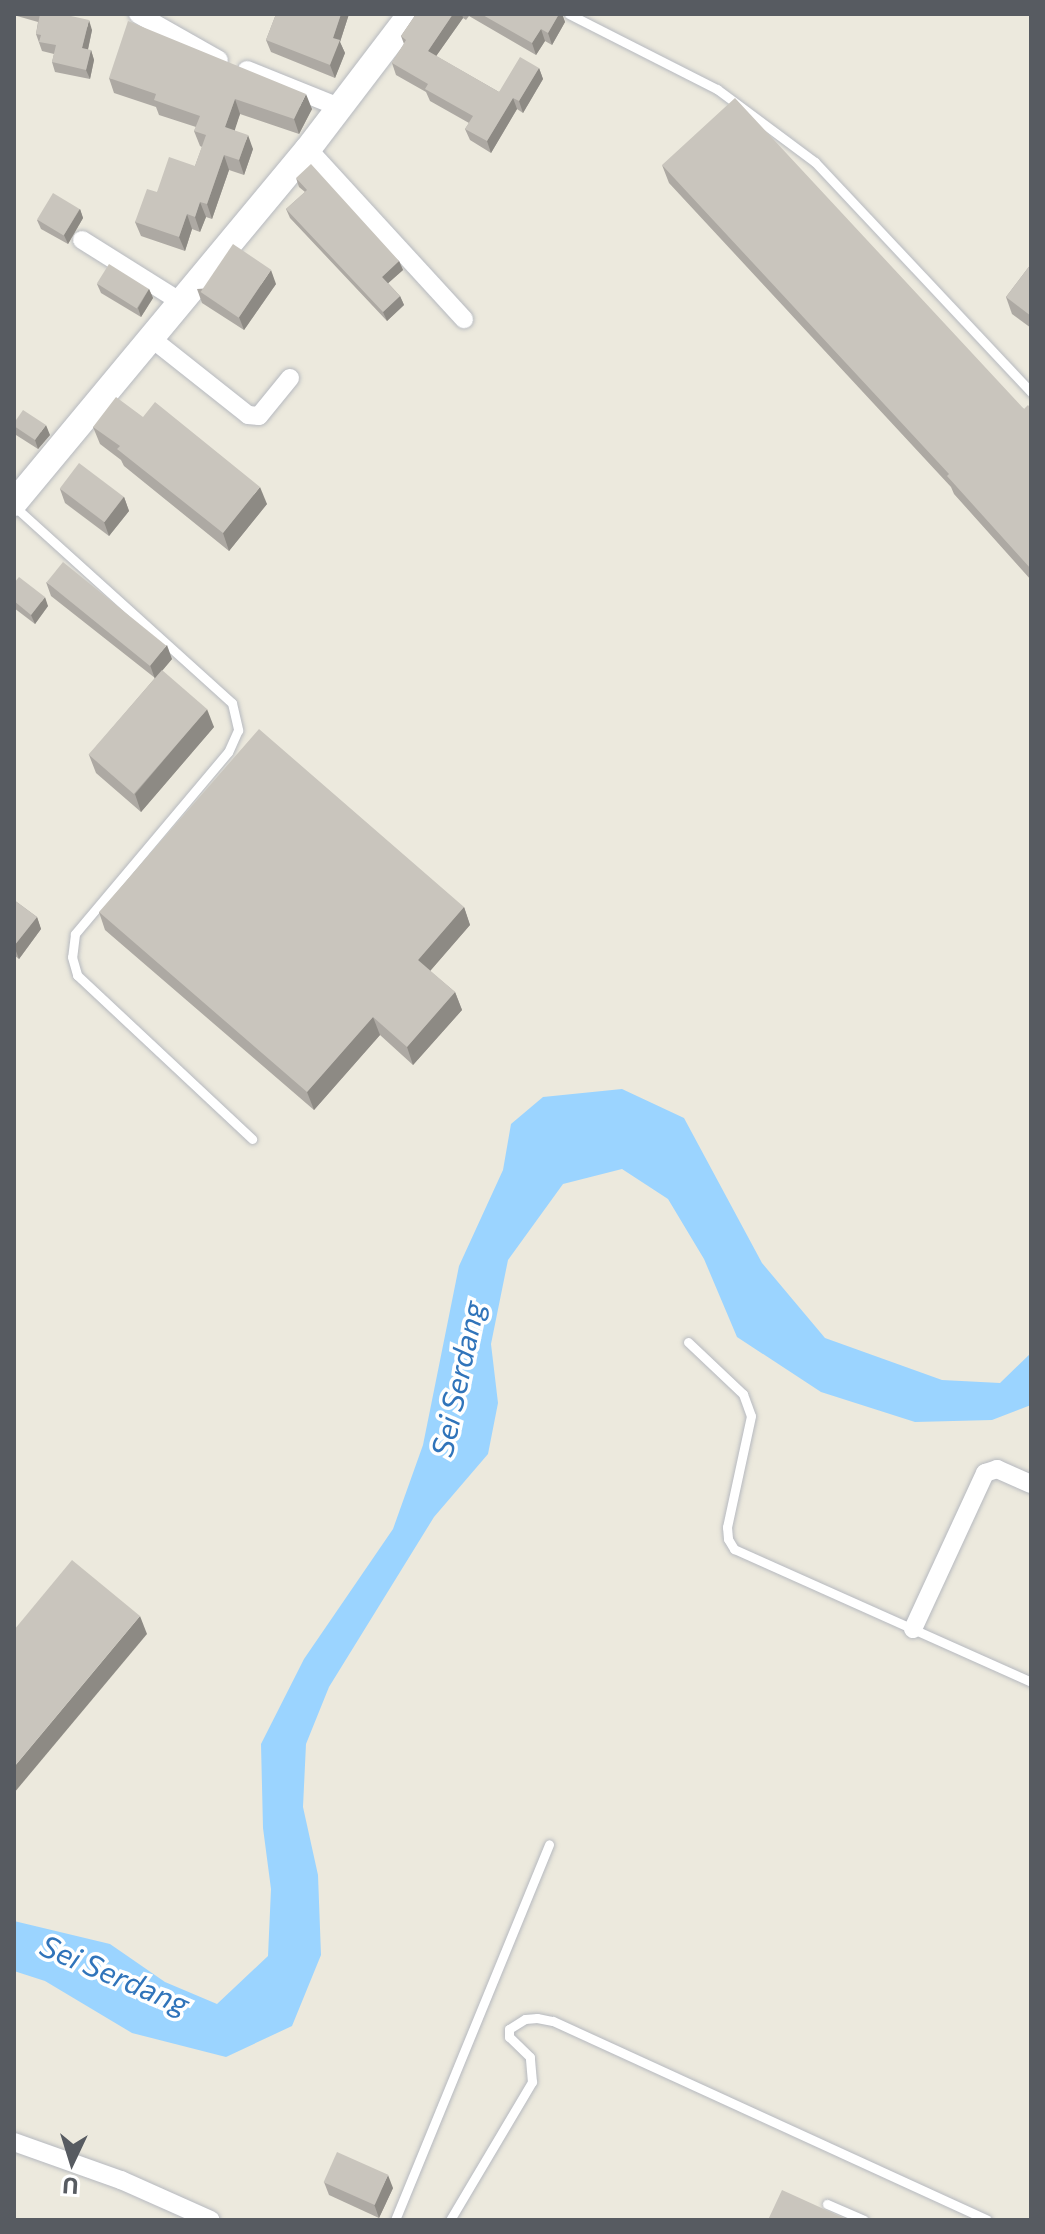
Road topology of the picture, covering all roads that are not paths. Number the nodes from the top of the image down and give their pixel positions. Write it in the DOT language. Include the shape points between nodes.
graph roads {
  1 [pos="138,14"];
  2 [pos="411,14"];
  3 [pos="569,14"];
  4 [pos="341,108"];
  5 [pos="308,149"];
  6 [pos="82,240"];
  7 [pos="181,302"];
  8 [pos="464,319"];
  9 [pos="151,338"];
  10 [pos="290,378"];
  11 [pos="1031,392"];
  12 [pos="14,504"];
  13 [pos="252,1139"];
  14 [pos="688,1342"];
  15 [pos="1031,1484"];
  16 [pos="913,1629"];
  17 [pos="1031,1682"];
  18 [pos="549,1844"];
  19 [pos="14,2142"];
  20 [pos="827,2204"];
  21 [pos="211,2220"];
  22 [pos="395,2220"];
  23 [pos="450,2220"];
  24 [pos="864,2220"];
  25 [pos="987,2220"];
  1 -- 4 [label="street" via="204,53"];
  2 -- 4 [label="street"];
  3 -- 11 [label="lane" via="717,89 815,162"];
  4 -- 5 [label="street"];
  5 -- 7 [label="street"];
  5 -- 8 [label="street"];
  6 -- 7 [label="street"];
  7 -- 9 [label="street"];
  9 -- 10 [label="street" via="248,415 259,416"];
  9 -- 12 [label="street"];
  12 -- 13 [label="lane" via="232,703 238,730 228,752 75,934 72,957 77,975"];
  14 -- 16 [label="lane" via="743,1394 751,1416 727,1527 734,1549"];
  15 -- 16 [label="street" via="997,1469 985,1473"];
  16 -- 17 [label="lane"];
  18 -- 22 [label="lane"];
  19 -- 21 [label="street" via="121,2180"];
  20 -- 24 [label="lane"];
  23 -- 25 [label="lane" via="532,2082 530,2057 509,2037 509,2029 537,2018"];
}
